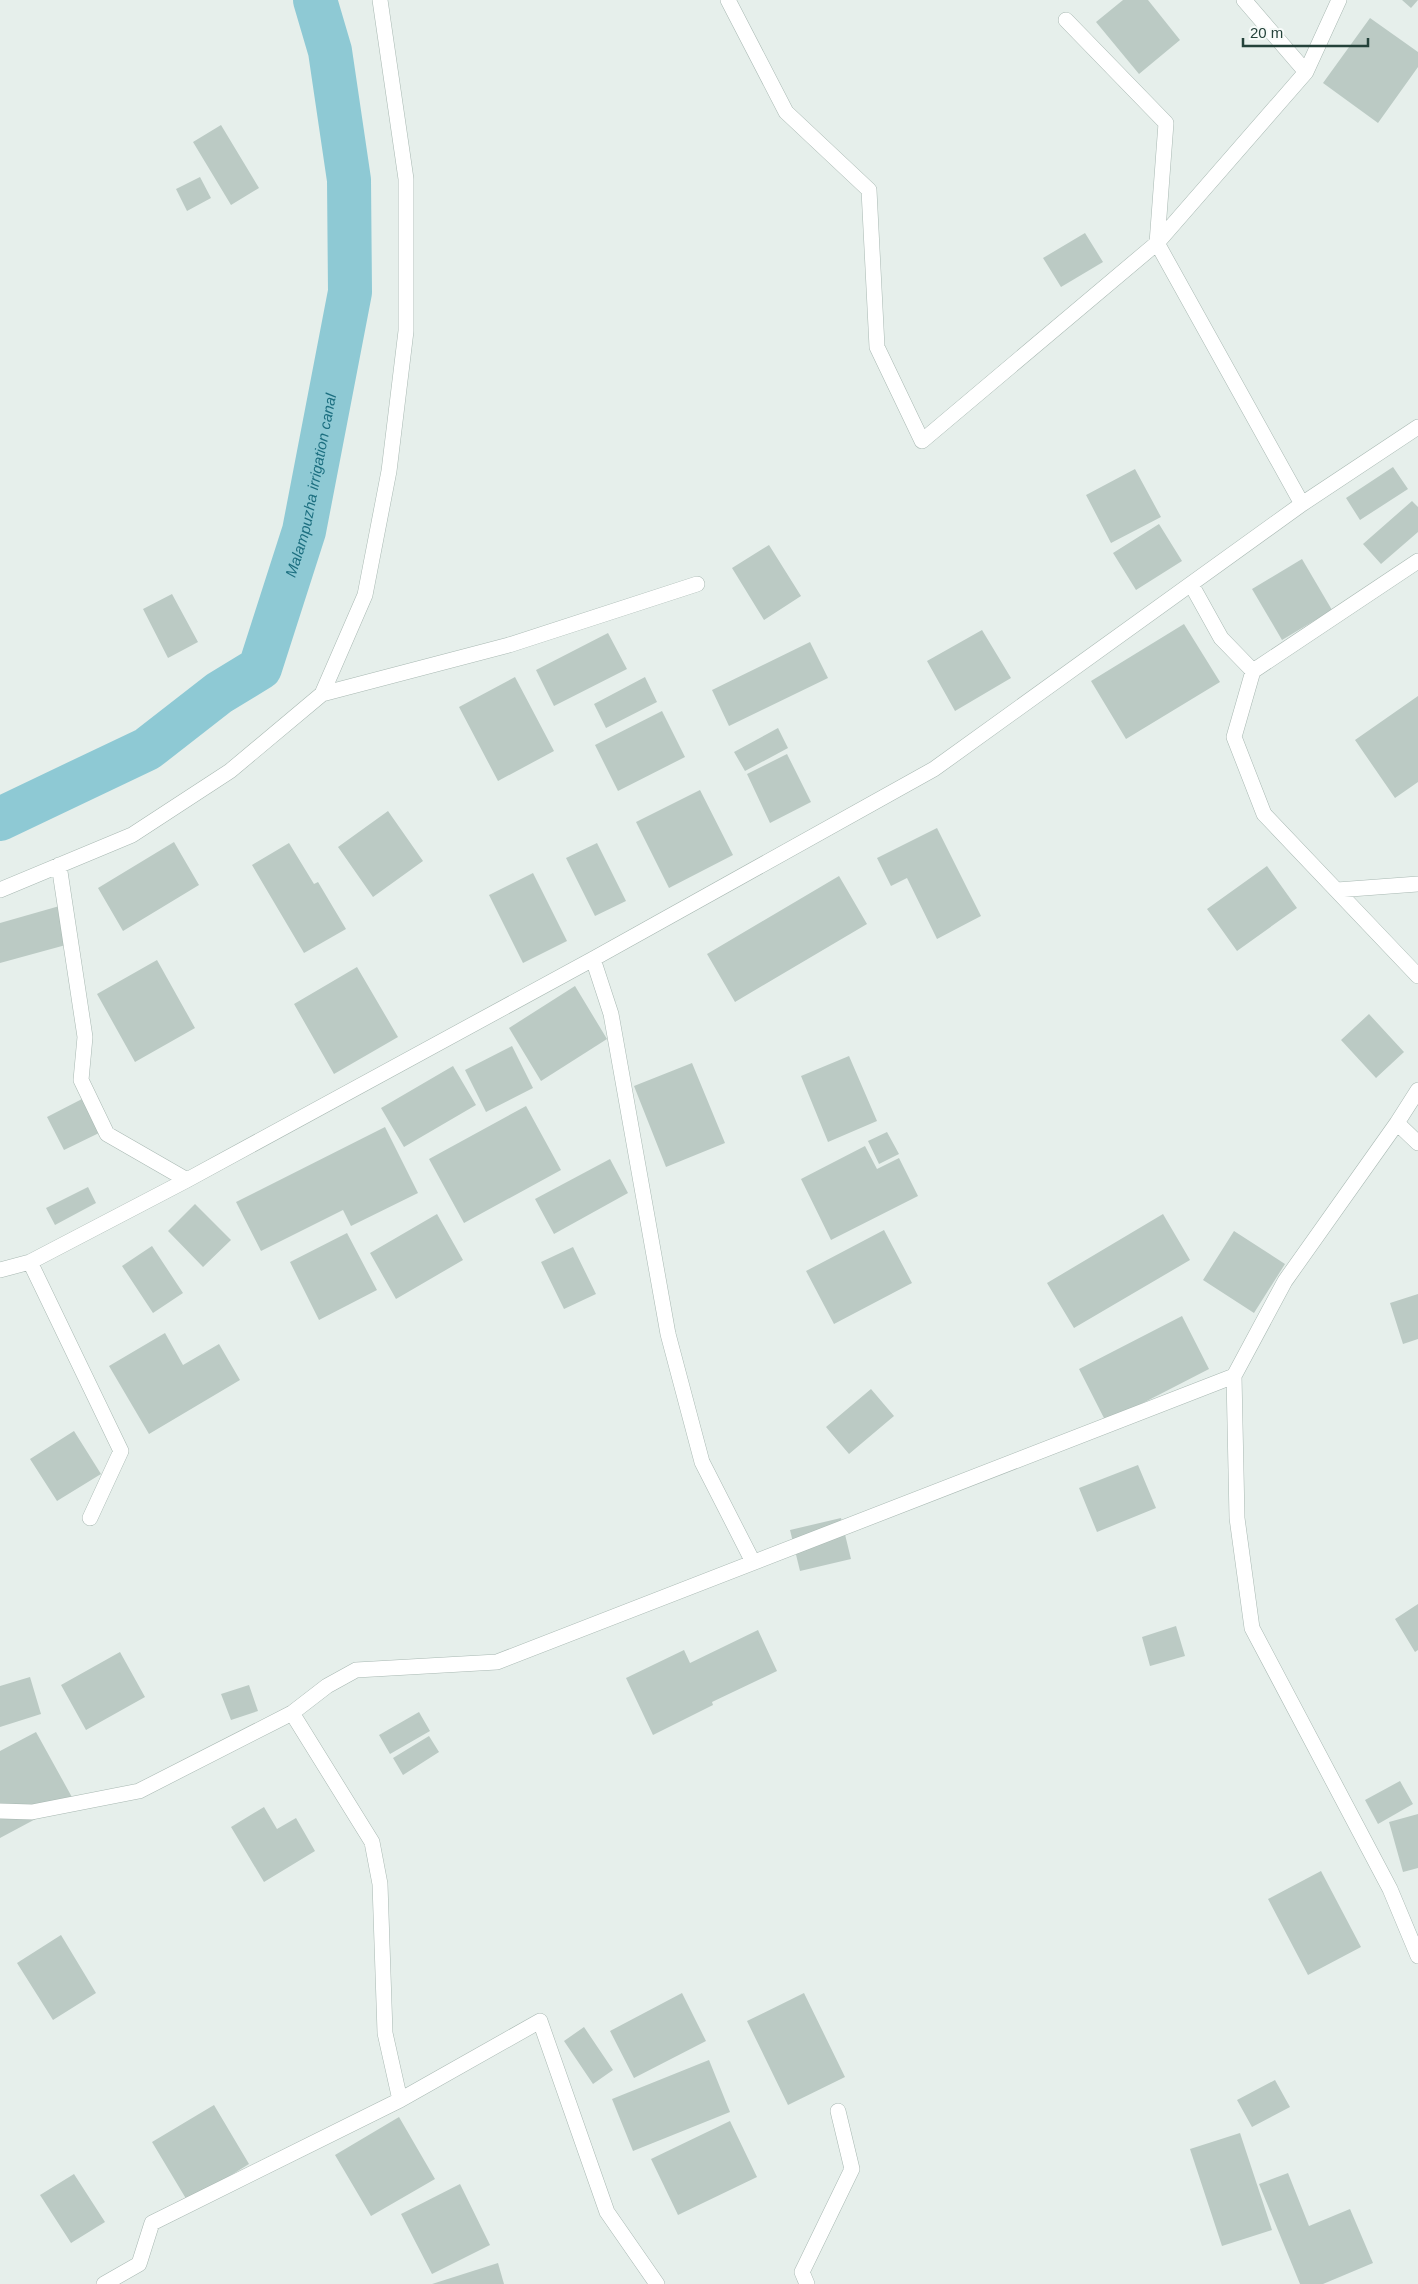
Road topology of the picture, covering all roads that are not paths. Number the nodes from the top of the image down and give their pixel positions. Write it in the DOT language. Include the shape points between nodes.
graph roads {
  1 [pos="380,0"];
  2 [pos="728,0"];
  3 [pos="1244,0"];
  4 [pos="1339,0"];
  5 [pos="1066,20"];
  6 [pos="1306,72"];
  7 [pos="1157,243"];
  8 [pos="1418,427"];
  9 [pos="1302,504"];
  10 [pos="1418,561"];
  11 [pos="697,584"];
  12 [pos="1191,584"];
  13 [pos="1253,671"];
  14 [pos="322,694"];
  15 [pos="59,865"];
  16 [pos="1418,884"];
  17 [pos="0,890"];
  18 [pos="1337,890"];
  19 [pos="593,959"];
  20 [pos="1418,976"];
  21 [pos="1418,1090"];
  22 [pos="1397,1123"];
  23 [pos="1418,1143"];
  24 [pos="187,1180"];
  25 [pos="30,1262"];
  26 [pos="0,1270"];
  27 [pos="1234,1376"];
  28 [pos="90,1518"];
  29 [pos="753,1562"];
  30 [pos="292,1714"];
  31 [pos="0,1811"];
  32 [pos="1418,1956"];
  33 [pos="400,2100"];
  34 [pos="838,2111"];
  35 [pos="104,2284"];
  36 [pos="657,2284"];
  37 [pos="807,2284"];
  1 -- 14 [label="street" via="406,179 406,332 389,471 365,595"];
  2 -- 7 [label="street" via="786,112 868,190 877,347 922,441"];
  3 -- 6 [label="street"];
  4 -- 6 [label="street"];
  5 -- 7 [label="street" via="1166,123"];
  6 -- 7 [label="street"];
  7 -- 9 [label="street"];
  8 -- 9 [label="street"];
  9 -- 12 [label="street"];
  10 -- 13 [label="street"];
  11 -- 14 [label="street" via="509,645"];
  12 -- 13 [label="street" via="1221,638"];
  12 -- 19 [label="street" via="934,769"];
  13 -- 18 [label="street" via="1234,736 1264,814"];
  14 -- 15 [label="street" via="230,772 132,834"];
  15 -- 17 [label="street"];
  15 -- 24 [label="street" via="84,1037 81,1080 107,1134"];
  16 -- 18 [label="street"];
  18 -- 20 [label="street"];
  19 -- 24 [label="street"];
  19 -- 29 [label="street" via="611,1014 668,1334 702,1462"];
  21 -- 22 [label="street"];
  22 -- 23 [label="street"];
  22 -- 27 [label="street" via="1284,1281"];
  24 -- 25 [label="street"];
  25 -- 26 [label="street"];
  25 -- 28 [label="street" via="121,1451"];
  27 -- 29 [label="street"];
  27 -- 32 [label="street" via="1238,1518 1252,1628 1390,1889"];
  29 -- 30 [label="street" via="497,1662 356,1670 327,1686"];
  30 -- 31 [label="street" via="139,1791 32,1812"];
  30 -- 33 [label="street" via="372,1842 380,1884 384,2033"];
  33 -- 35 [label="street" via="152,2223 139,2264"];
  33 -- 36 [label="street" via="540,2021 607,2212"];
  34 -- 37 [label="street" via="852,2169 802,2272"];
}
